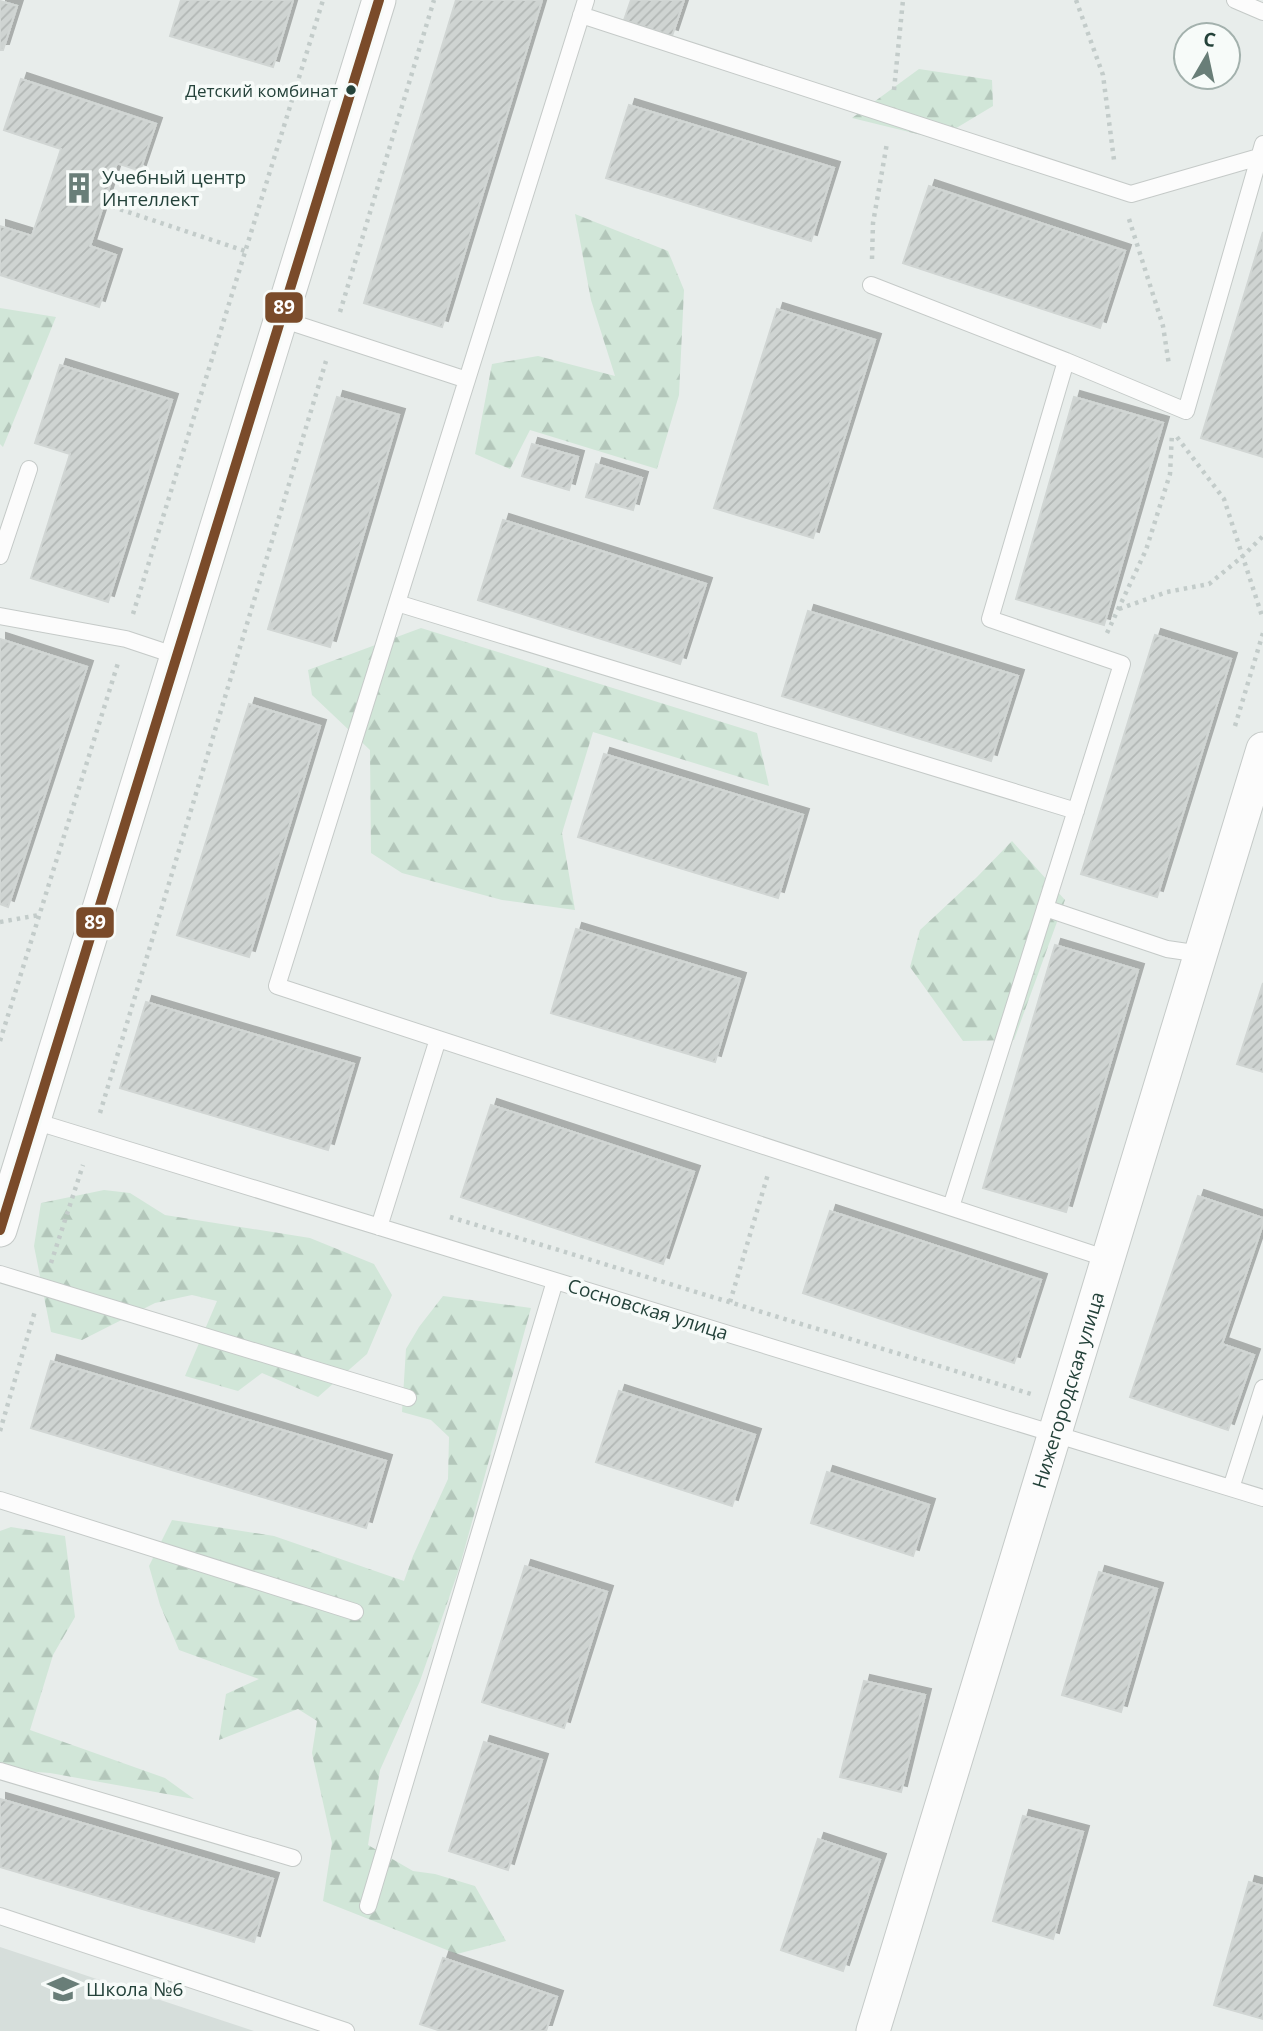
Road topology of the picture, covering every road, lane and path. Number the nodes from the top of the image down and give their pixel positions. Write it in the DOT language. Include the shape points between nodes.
graph roads {
  1 [pos="323,0"];
  2 [pos="379,0"];
  3 [pos="434,0"];
  4 [pos="1076,0"];
  5 [pos="1235,0"];
  6 [pos="583,7"];
  7 [pos="1263,12"];
  8 [pos="1262,153"];
  9 [pos="1118,190"];
  10 [pos="104,204"];
  11 [pos="245,251"];
  12 [pos="871,285"];
  13 [pos="281,319"];
  14 [pos="333,337"];
  15 [pos="1066,361"];
  16 [pos="467,380"];
  17 [pos="1174,407"];
  18 [pos="29,469"];
  19 [pos="1263,536"];
  20 [pos="0,556"];
  21 [pos="1242,557"];
  22 [pos="397,603"];
  23 [pos="1118,610"];
  24 [pos="0,616"];
  25 [pos="1263,619"];
  26 [pos="125,639"];
  27 [pos="177,656"];
  28 [pos="1097,656"];
  29 [pos="1263,749"];
  30 [pos="1076,811"];
  31 [pos="1045,908"];
  32 [pos="39,915"];
  33 [pos="0,922"];
  34 [pos="1201,954"];
  35 [pos="438,1040"];
  36 [pos="0,1041"];
  37 [pos="34,1121"];
  38 [pos="92,1140"];
  39 [pos="775,1150"];
  40 [pos="951,1207"];
  41 [pos="441,1214"];
  42 [pos="379,1227"];
  43 [pos="0,1230"];
  44 [pos="1108,1259"];
  45 [pos="0,1274"];
  46 [pos="555,1281"];
  47 [pos="43,1287"];
  48 [pos="730,1302"];
  49 [pos="1263,1388"];
  50 [pos="1034,1395"];
  51 [pos="408,1398"];
  52 [pos="0,1431"];
  53 [pos="1055,1434"];
  54 [pos="1231,1489"];
  55 [pos="1263,1498"];
  56 [pos="0,1500"];
  57 [pos="355,1612"];
  58 [pos="0,1771"];
  59 [pos="293,1858"];
  60 [pos="368,1906"];
  61 [pos="0,1916"];
  62 [pos="346,2031"];
  63 [pos="873,2031"];
  1 -- 11 [label="path"];
  2 -- 13 [label="street"];
  3 -- 14 [label="path"];
  4 -- 9 [label="path" via="1104,75"];
  5 -- 7 [label="lane"];
  6 -- 9 [label="lane"];
  6 -- 16 [label="lane"];
  8 -- 9 [label="lane" via="1131,194"];
  8 -- 17 [label="lane" via="1186,411"];
  9 -- 17 [label="path" via="1163,326"];
  10 -- 11 [label="path"];
  11 -- 26 [label="path"];
  12 -- 15 [label="lane"];
  13 -- 14 [label="lane"];
  13 -- 27 [label="street"];
  14 -- 16 [label="lane"];
  14 -- 38 [label="path"];
  15 -- 17 [label="lane"];
  15 -- 28 [label="lane" via="990,619"];
  16 -- 22 [label="lane"];
  18 -- 20 [label="lane"];
  19 -- 21 [label="path"];
  21 -- 23 [label="path" via="1209,584"];
  21 -- 23 [label="path" via="1224,499 1173,431 1170,474 1146,550"];
  21 -- 25 [label="path"];
  22 -- 30 [label="lane"];
  22 -- 35 [label="lane" via="277,986"];
  23 -- 28 [label="path"];
  24 -- 26 [label="lane"];
  26 -- 27 [label="lane"];
  26 -- 32 [label="path"];
  27 -- 37 [label="street"];
  28 -- 30 [label="lane" via="1122,664"];
  29 -- 34 [label="street, Нижегородская улица"];
  30 -- 31 [label="lane"];
  31 -- 34 [label="lane" via="1167,949"];
  31 -- 40 [label="lane"];
  32 -- 33 [label="path"];
  32 -- 36 [label="path"];
  34 -- 44 [label="street, Нижегородская улица"];
  35 -- 39 [label="lane"];
  35 -- 42 [label="lane"];
  37 -- 38 [label="lane, Сосновская улица"];
  37 -- 43 [label="street"];
  38 -- 42 [label="lane, Сосновская улица"];
  38 -- 47 [label="path"];
  39 -- 40 [label="lane"];
  39 -- 48 [label="path"];
  40 -- 44 [label="lane"];
  41 -- 48 [label="path"];
  42 -- 46 [label="lane, Сосновская улица"];
  44 -- 53 [label="street, Нижегородская улица"];
  45 -- 47 [label="lane"];
  46 -- 53 [label="lane, Сосновская улица"];
  46 -- 60 [label="lane"];
  47 -- 51 [label="lane"];
  47 -- 52 [label="path"];
  48 -- 50 [label="path"];
  49 -- 54 [label="lane"];
  53 -- 54 [label="lane, Сосновская улица"];
  53 -- 63 [label="street, Нижегородская улица"];
  54 -- 55 [label="lane, Сосновская улица"];
  56 -- 57 [label="lane"];
  58 -- 59 [label="lane"];
  61 -- 62 [label="lane"];
}
